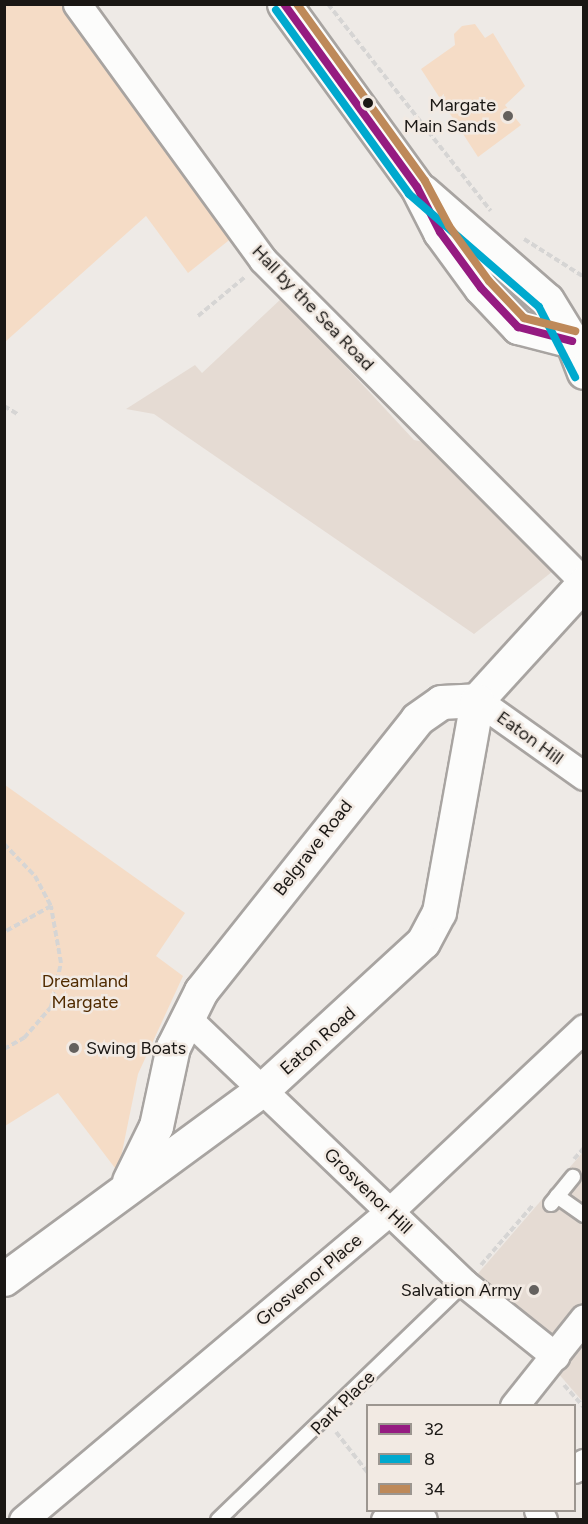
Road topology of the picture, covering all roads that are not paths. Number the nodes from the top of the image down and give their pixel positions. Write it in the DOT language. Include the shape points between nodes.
graph roads {
  1 [pos="77,4"];
  2 [pos="284,4"];
  3 [pos="584,372"];
  4 [pos="584,582"];
  5 [pos="477,700"];
  6 [pos="584,776"];
  7 [pos="188,1019"];
  8 [pos="584,1028"];
  9 [pos="263,1089"];
  10 [pos="573,1177"];
  11 [pos="129,1183"];
  12 [pos="389,1212"];
  13 [pos="584,1215"];
  14 [pos="4,1279"];
  15 [pos="464,1283"];
  16 [pos="584,1318"];
  17 [pos="555,1356"];
  18 [pos="516,1404"];
  19 [pos="411,1512"];
  20 [pos="23,1520"];
  21 [pos="218,1520"];
  22 [pos="386,1520"];
  1 -- 4 [label="street, Hall by the Sea Road" via="263,260"];
  2 -- 3 [label="main road" via="417,187 547,300 572,340"];
  4 -- 5 [label="main road"];
  5 -- 6 [label="street, Eaton Hill"];
  5 -- 7 [label="main road, Belgrave Road" via="441,702 417,719 201,991"];
  5 -- 9 [label="main road, Eaton Road" via="439,912 429,932 392,975"];
  7 -- 9 [label="street, Grosvenor Hill"];
  7 -- 11 [label="main road, Belgrave Road" via="162,1079 156,1126"];
  8 -- 12 [label="street, Grosvenor Place"];
  9 -- 11 [label="main road, Eaton Road"];
  9 -- 12 [label="street, Grosvenor Hill"];
  10 -- 13 [label="lane" via="550,1199"];
  11 -- 14 [label="main road, Eaton Road"];
  12 -- 15 [label="street, Grosvenor Hill"];
  12 -- 20 [label="street, Grosvenor Place"];
  15 -- 17 [label="street, Grosvenor Hill"];
  15 -- 21 [label="lane, Park Place"];
  16 -- 17 [label="street"];
  17 -- 18 [label="street"];
  19 -- 22 [label="street"];
}
